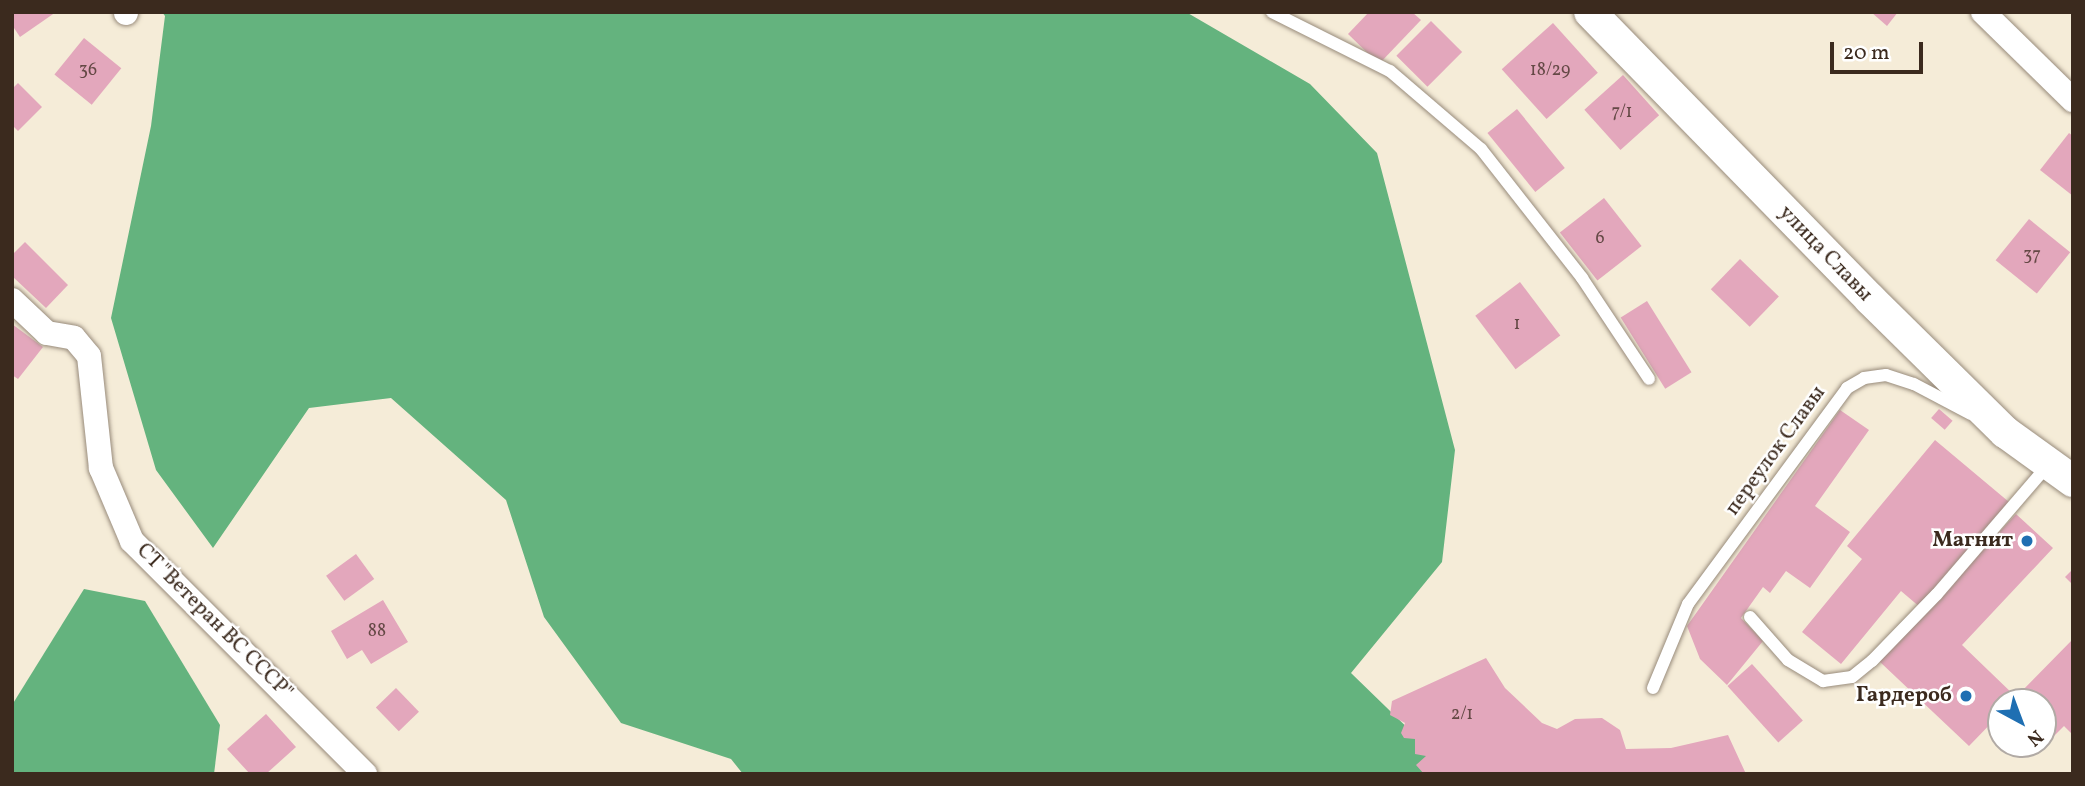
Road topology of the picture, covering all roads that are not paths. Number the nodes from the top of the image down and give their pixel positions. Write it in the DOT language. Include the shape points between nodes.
graph roads {
  1 [pos="1272,12"];
  2 [pos="1590,12"];
  3 [pos="1983,12"];
  4 [pos="2073,100"];
  5 [pos="12,300"];
  6 [pos="1649,379"];
  7 [pos="2005,432"];
  8 [pos="2061,473"];
  9 [pos="1750,617"];
  10 [pos="1653,688"];
  11 [pos="365,774"];
  1 -- 6 [label="lane" via="1390,71 1481,149 1582,278"];
  2 -- 7 [label="street, улица Славы"];
  3 -- 4 [label="street"];
  5 -- 11 [label="street, СТ \"Ветеран ВС СССР\"" via="47,333 66,335 89,356 101,468 132,541"];
  7 -- 8 [label="street, улица Славы"];
  7 -- 10 [label="lane, переулок Славы" via="1914,384 1886,375 1864,378 1847,388 1688,604"];
  8 -- 9 [label="lane" via="1852,677 1824,681 1788,660"];
}
